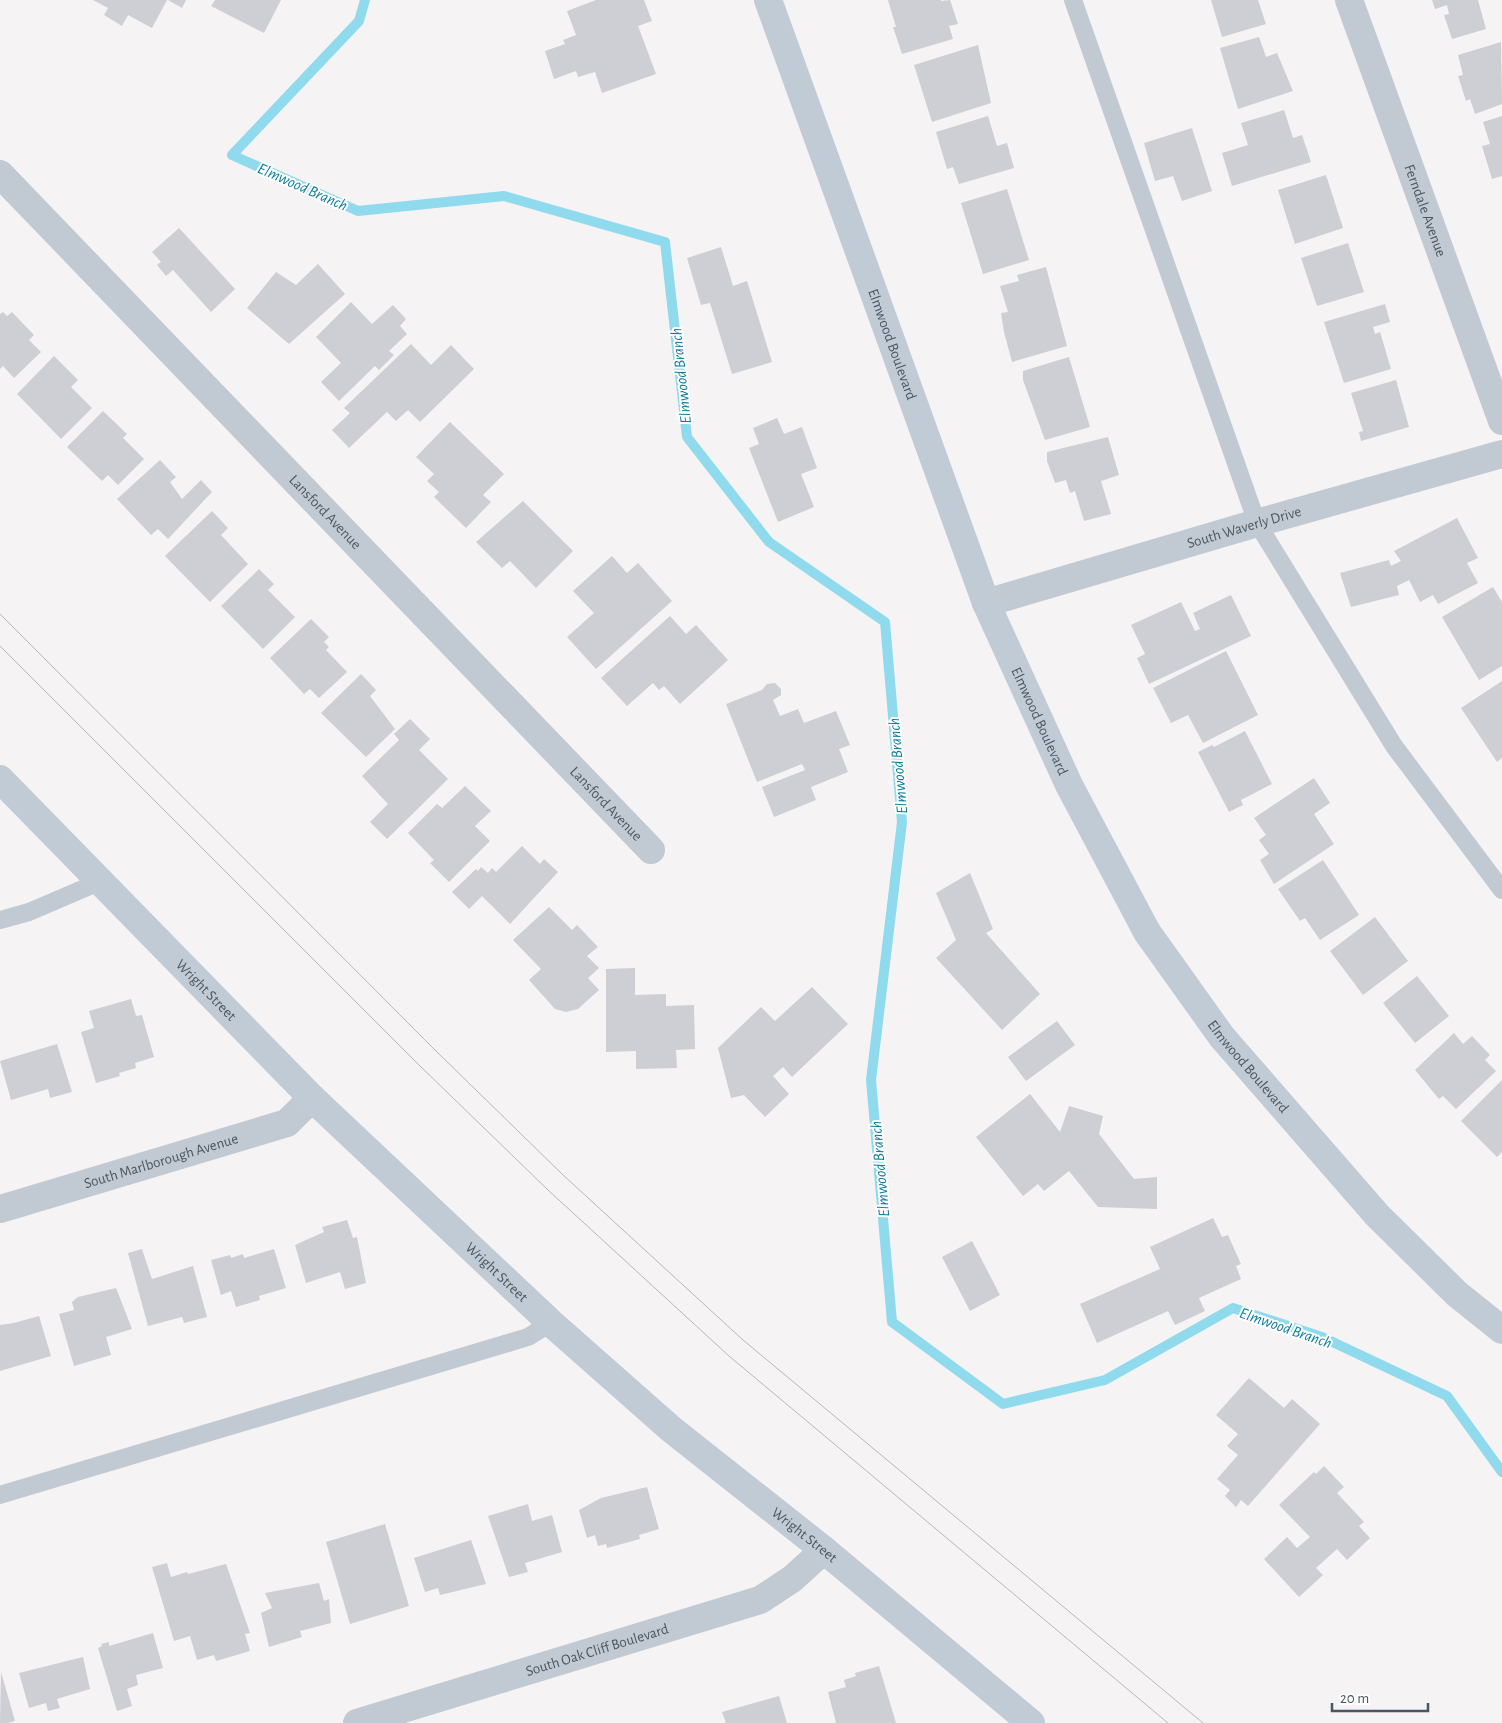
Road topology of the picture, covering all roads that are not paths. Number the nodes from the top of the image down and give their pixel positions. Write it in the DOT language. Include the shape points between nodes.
graph roads {
  1 [pos="768,0"];
  2 [pos="1073,0"];
  3 [pos="1349,0"];
  4 [pos="0,174"];
  5 [pos="1502,421"];
  6 [pos="1502,454"];
  7 [pos="1257,523"];
  8 [pos="986,603"];
  9 [pos="0,779"];
  10 [pos="651,850"];
  11 [pos="99,882"];
  12 [pos="1502,890"];
  13 [pos="0,920"];
  14 [pos="312,1098"];
  15 [pos="0,1209"];
  16 [pos="551,1323"];
  17 [pos="1502,1330"];
  18 [pos="0,1495"];
  19 [pos="824,1550"];
  20 [pos="357,1723"];
  21 [pos="1031,1723"];
  1 -- 8 [label="street, Elmwood Boulevard"];
  2 -- 7 [label="lane"];
  3 -- 5 [label="street, Ferndale Avenue"];
  4 -- 10 [label="street, Lansford Avenue"];
  6 -- 7 [label="street, South Waverly Drive"];
  7 -- 8 [label="street, South Waverly Drive"];
  7 -- 12 [label="lane" via="1394,746"];
  8 -- 17 [label="street, Elmwood Boulevard" via="1069,785 1148,932 1222,1037 1377,1215 1457,1294"];
  9 -- 11 [label="street, Wright Street"];
  11 -- 13 [label="lane" via="29,912"];
  11 -- 14 [label="street, Wright Street"];
  14 -- 15 [label="street, South Marlborough Avenue" via="287,1123"];
  14 -- 16 [label="street, Wright Street"];
  16 -- 18 [label="lane" via="528,1337"];
  16 -- 19 [label="street, Wright Street" via="670,1429"];
  19 -- 20 [label="street, South Oak Cliff Boulevard" via="792,1579 760,1600"];
  19 -- 21 [label="street, Wright Street"];
}
